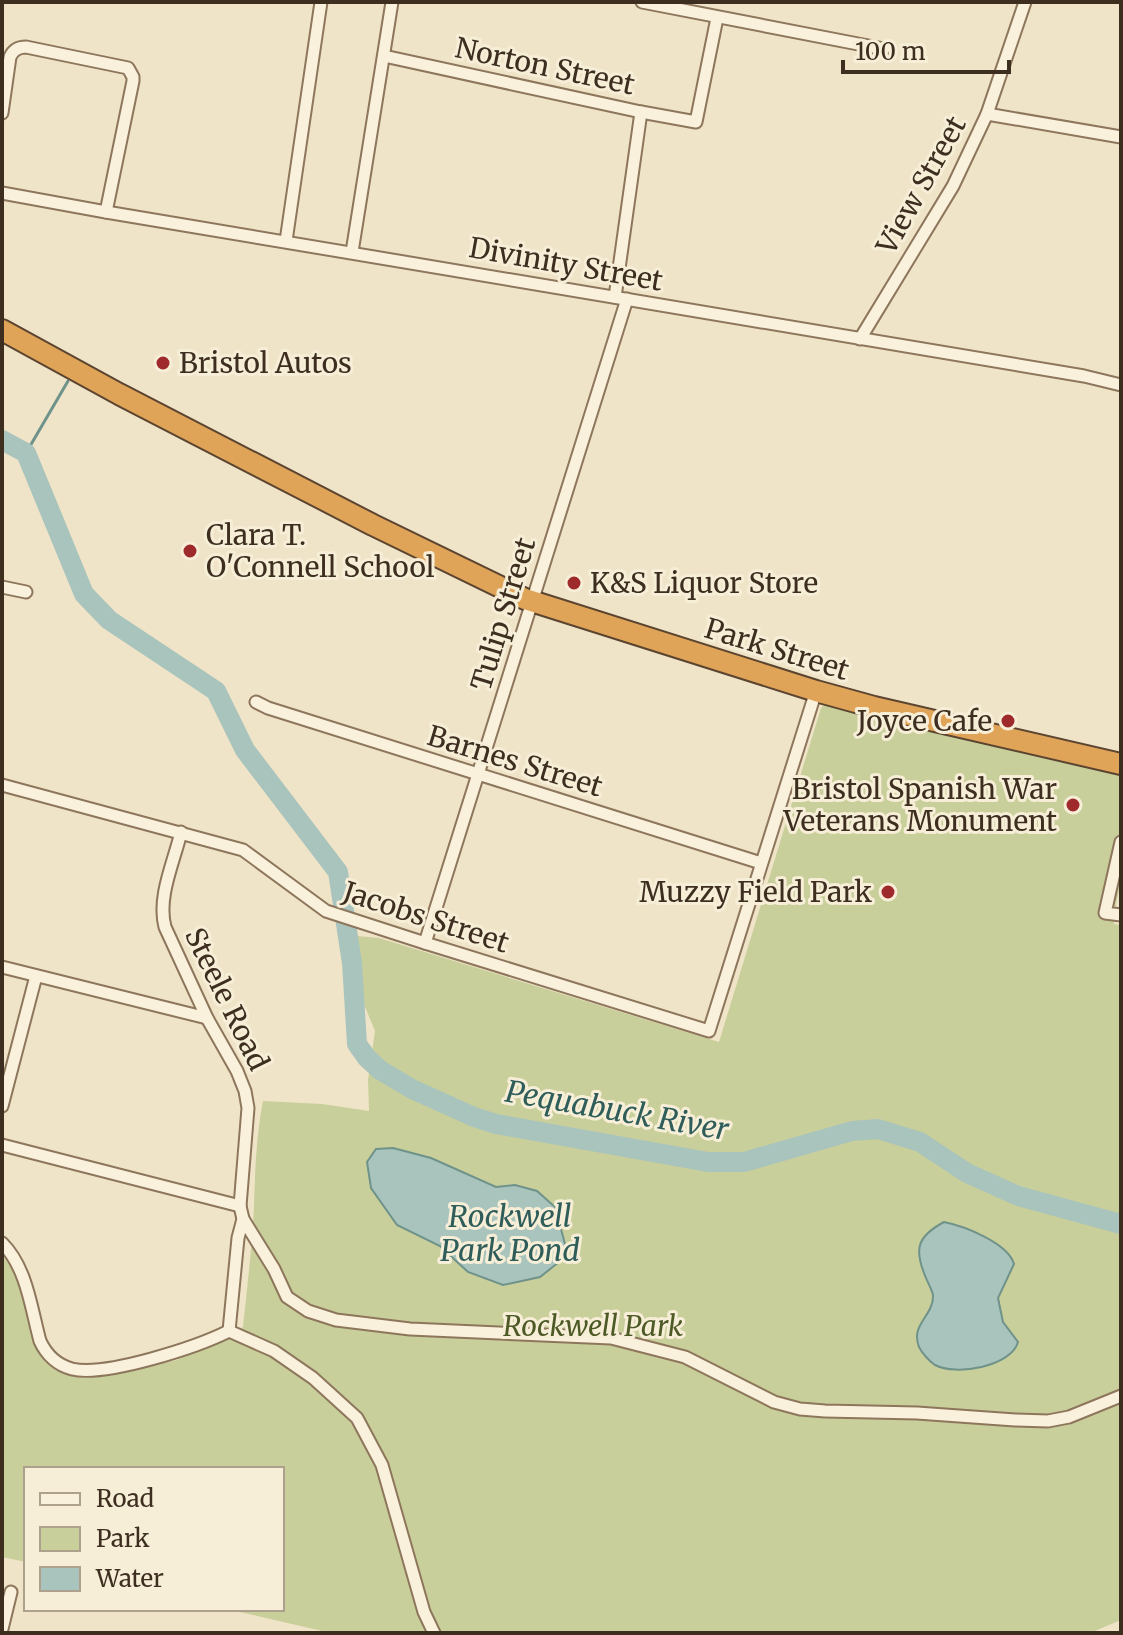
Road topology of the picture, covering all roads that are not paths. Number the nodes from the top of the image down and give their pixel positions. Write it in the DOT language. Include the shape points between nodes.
graph roads {
  1 [pos="321,2"];
  2 [pos="392,2"];
  3 [pos="642,2"];
  4 [pos="1025,2"];
  5 [pos="717,18"];
  6 [pos="884,49"];
  7 [pos="384,56"];
  8 [pos="641,112"];
  9 [pos="2,113"];
  10 [pos="987,114"];
  11 [pos="1121,137"];
  12 [pos="2,193"];
  13 [pos="106,212"];
  14 [pos="286,241"];
  15 [pos="352,252"];
  16 [pos="621,298"];
  17 [pos="2,330"];
  18 [pos="860,339"];
  19 [pos="1121,385"];
  20 [pos="2,587"];
  21 [pos="26,592"];
  22 [pos="532,601"];
  23 [pos="816,691"];
  24 [pos="256,702"];
  25 [pos="1121,764"];
  26 [pos="479,774"];
  27 [pos="2,785"];
  28 [pos="181,832"];
  29 [pos="1121,842"];
  30 [pos="761,863"];
  31 [pos="1121,915"];
  32 [pos="425,943"];
  33 [pos="2,967"];
  34 [pos="36,976"];
  35 [pos="207,1018"];
  36 [pos="2,1106"];
  37 [pos="2,1145"];
  38 [pos="240,1206"];
  39 [pos="243,1219"];
  40 [pos="2,1243"];
  41 [pos="229,1331"];
  42 [pos="1121,1396"];
  43 [pos="11,1592"];
  44 [pos="2,1629"];
  45 [pos="434,1633"];
  1 -- 14 [label="street"];
  2 -- 7 [label="street"];
  3 -- 5 [label="street"];
  4 -- 10 [label="street, View Street"];
  5 -- 6 [label="street"];
  5 -- 8 [label="street, Norton Street" via="696,122"];
  7 -- 8 [label="street, Norton Street"];
  7 -- 15 [label="street"];
  8 -- 16 [label="street, Tulip Street"];
  9 -- 13 [label="street" via="10,57 19,48 128,68 133,81"];
  10 -- 11 [label="street"];
  10 -- 18 [label="street, View Street" via="947,196"];
  12 -- 13 [label="street, Divinity Street"];
  13 -- 14 [label="street, Divinity Street"];
  14 -- 15 [label="street, Divinity Street"];
  15 -- 16 [label="street, Divinity Street"];
  16 -- 18 [label="street, Divinity Street"];
  16 -- 22 [label="street, Tulip Street"];
  17 -- 22 [label="highway, Park Street" via="373,525"];
  18 -- 19 [label="street, Divinity Street"];
  20 -- 21 [label="street"];
  22 -- 23 [label="highway, Park Street"];
  22 -- 26 [label="street, Tulip Street"];
  23 -- 25 [label="highway, Park Street"];
  23 -- 30 [label="street"];
  24 -- 26 [label="street, Barnes Street"];
  26 -- 30 [label="street, Barnes Street"];
  26 -- 32 [label="street, Tulip Street"];
  27 -- 28 [label="street, Jacobs Street"];
  28 -- 32 [label="street, Jacobs Street" via="243,850 326,911"];
  28 -- 35 [label="street, Steele Road" via="162,916"];
  29 -- 31 [label="street" via="1105,913"];
  30 -- 32 [label="street, Jacobs Street" via="709,1031"];
  33 -- 34 [label="street"];
  34 -- 35 [label="street"];
  34 -- 36 [label="street"];
  35 -- 38 [label="street, Steele Road" via="247,1100"];
  37 -- 38 [label="street"];
  38 -- 39 [label="street, Steele Road"];
  39 -- 41 [label="street, Steele Road"];
  39 -- 42 [label="street" via="287,1297 336,1320 410,1329 611,1338 685,1357 774,1402 812,1410 1048,1421"];
  40 -- 41 [label="street" via="20,1268 44,1350 67,1367 124,1365"];
  41 -- 45 [label="street" via="274,1351 357,1418 382,1465"];
  43 -- 44 [label="street"];
}
